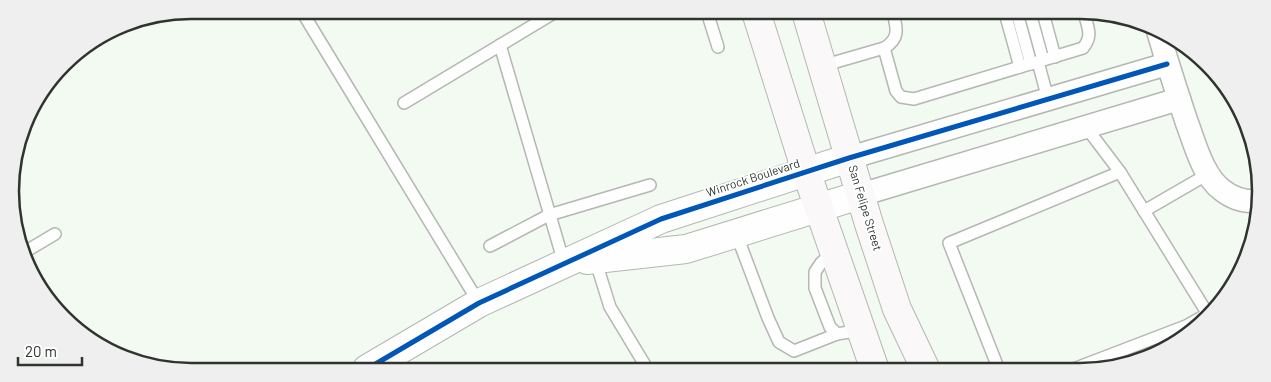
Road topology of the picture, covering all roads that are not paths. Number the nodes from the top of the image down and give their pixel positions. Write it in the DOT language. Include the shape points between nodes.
graph roads {
  1 [pos="306,19"];
  2 [pos="544,19"];
  3 [pos="709,19"];
  4 [pos="758,19"];
  5 [pos="808,19"];
  6 [pos="895,19"];
  7 [pos="1008,19"];
  8 [pos="1019,19"];
  9 [pos="1030,19"];
  10 [pos="1045,19"];
  11 [pos="1086,19"];
  12 [pos="1160,39"];
  13 [pos="500,45"];
  14 [pos="718,47"];
  15 [pos="884,48"];
  16 [pos="1055,57"];
  17 [pos="1033,63"];
  18 [pos="1167,64"];
  19 [pos="822,66"];
  20 [pos="1179,99"];
  21 [pos="1048,100"];
  22 [pos="404,103"];
  23 [pos="1086,127"];
  24 [pos="850,158"];
  25 [pos="806,171"];
  26 [pos="1120,172"];
  27 [pos="1208,174"];
  28 [pos="650,185"];
  29 [pos="860,195"];
  30 [pos="1252,201"];
  31 [pos="818,208"];
  32 [pos="1144,211"];
  33 [pos="549,215"];
  34 [pos="54,234"];
  35 [pos="736,234"];
  36 [pos="490,246"];
  37 [pos="29,249"];
  38 [pos="595,259"];
  39 [pos="564,263"];
  40 [pos="479,303"];
  41 [pos="1205,310"];
  42 [pos="1189,325"];
  43 [pos="849,332"];
  44 [pos="378,363"];
  45 [pos="644,363"];
  46 [pos="871,363"];
  47 [pos="923,363"];
  48 [pos="996,363"];
  49 [pos="1091,363"];
  1 -- 40 [label="lane"];
  2 -- 13 [label="lane"];
  3 -- 14 [label="lane"];
  4 -- 25 [label="main road"];
  5 -- 19 [label="main road, San Felipe Street"];
  6 -- 15 [label="lane" via="897,33 892,44"];
  7 -- 17 [label="lane"];
  8 -- 17 [label="lane"];
  9 -- 17 [label="lane"];
  10 -- 16 [label="lane"];
  11 -- 16 [label="lane" via="1090,34 1088,42 1083,48"];
  12 -- 18 [label="street"];
  13 -- 22 [label="lane"];
  13 -- 33 [label="lane"];
  15 -- 17 [label="lane" via="896,90 901,97 914,99"];
  15 -- 19 [label="lane"];
  16 -- 17 [label="lane"];
  17 -- 21 [label="lane"];
  18 -- 20 [label="street"];
  18 -- 21 [label="street, Winrock Boulevard"];
  19 -- 24 [label="main road, San Felipe Street"];
  20 -- 23 [label="street, Winrock Boulevard"];
  20 -- 27 [label="street"];
  21 -- 23 [label="street"];
  21 -- 24 [label="street, Winrock Boulevard"];
  23 -- 26 [label="lane"];
  23 -- 29 [label="street, Winrock Boulevard"];
  24 -- 25 [label="street, Winrock Boulevard"];
  24 -- 29 [label="main road, San Felipe Street"];
  25 -- 31 [label="main road"];
  25 -- 39 [label="street, Winrock Boulevard" via="661,219"];
  26 -- 32 [label="lane"];
  26 -- 48 [label="lane" via="949,244"];
  27 -- 30 [label="street" via="1220,190 1235,198"];
  27 -- 32 [label="lane"];
  28 -- 33 [label="lane"];
  29 -- 31 [label="street, Winrock Boulevard"];
  29 -- 47 [label="main road, San Felipe Street" via="897,309"];
  31 -- 35 [label="street, Winrock Boulevard"];
  31 -- 43 [label="main road" via="834,251"];
  32 -- 41 [label="lane"];
  33 -- 36 [label="lane"];
  33 -- 39 [label="lane"];
  34 -- 37 [label="lane"];
  35 -- 38 [label="street, Winrock Boulevard" via="686,249"];
  35 -- 43 [label="lane" via="779,342 794,351"];
  38 -- 39 [label="street, Winrock Boulevard"];
  38 -- 45 [label="lane" via="610,307"];
  39 -- 40 [label="street, Winrock Boulevard"];
  40 -- 44 [label="street, Winrock Boulevard"];
  42 -- 49 [label="lane"];
  43 -- 46 [label="main road"];
}
